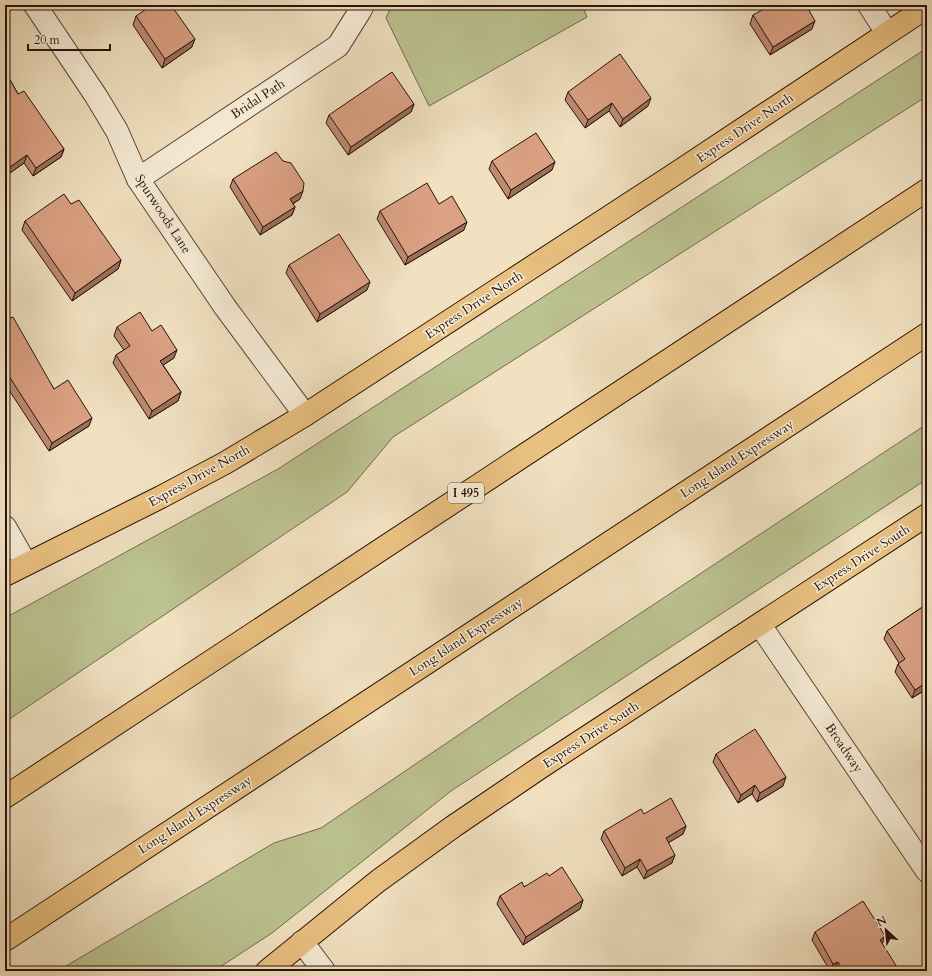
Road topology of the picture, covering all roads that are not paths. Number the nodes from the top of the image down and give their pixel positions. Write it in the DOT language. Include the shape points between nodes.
graph roads {
  1 [pos="35,5"];
  2 [pos="363,5"];
  3 [pos="868,5"];
  4 [pos="927,7"];
  5 [pos="888,33"];
  6 [pos="138,179"];
  7 [pos="927,190"];
  8 [pos="927,334"];
  9 [pos="305,415"];
  10 [pos="927,515"];
  11 [pos="5,527"];
  12 [pos="26,564"];
  13 [pos="5,575"];
  14 [pos="760,625"];
  15 [pos="5,797"];
  16 [pos="927,871"];
  17 [pos="5,940"];
  18 [pos="302,942"];
  19 [pos="267,971"];
  20 [pos="324,971"];
  1 -- 6 [label="street, Spurwoods Lane" via="96,96 116,131"];
  2 -- 6 [label="street, Bridal Path" via="338,46"];
  3 -- 5 [label="street"];
  4 -- 5 [label="main road, Express Drive North"];
  5 -- 9 [label="main road, Express Drive North"];
  6 -- 9 [label="street, Spurwoods Lane" via="225,307"];
  7 -- 15 [label="main road, I 495"];
  8 -- 17 [label="main road, Long Island Expressway"];
  9 -- 12 [label="main road, Express Drive North" via="225,463"];
  10 -- 14 [label="main road, Express Drive South"];
  11 -- 12 [label="street"];
  12 -- 13 [label="main road, Express Drive North"];
  14 -- 16 [label="street, Broadway"];
  14 -- 18 [label="main road, Express Drive South" via="454,826"];
  18 -- 19 [label="main road, Express Drive South"];
  18 -- 20 [label="street"];
}
